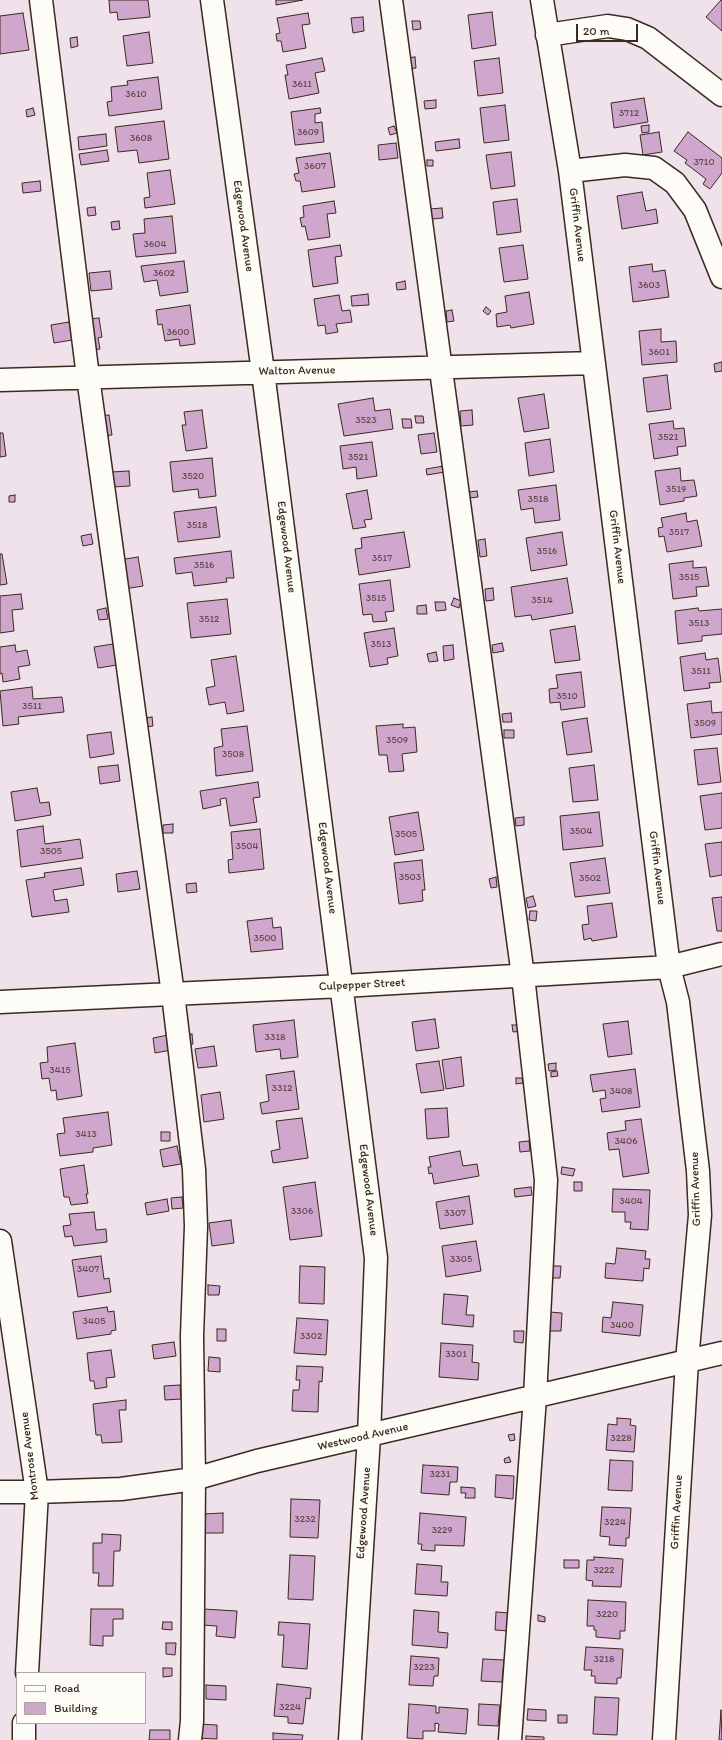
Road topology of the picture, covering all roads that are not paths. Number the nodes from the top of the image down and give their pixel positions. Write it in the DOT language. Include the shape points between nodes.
graph roads {
  1 [pos="41,0"];
  2 [pos="212,0"];
  3 [pos="391,0"];
  4 [pos="542,0"];
  5 [pos="547,34"];
  6 [pos="722,95"];
  7 [pos="570,171"];
  8 [pos="722,277"];
  9 [pos="594,363"];
  10 [pos="441,367"];
  11 [pos="263,372"];
  12 [pos="88,377"];
  13 [pos="0,380"];
  14 [pos="722,954"];
  15 [pos="669,967"];
  16 [pos="523,976"];
  17 [pos="343,986"];
  18 [pos="173,994"];
  19 [pos="0,1002"];
  20 [pos="0,1241"];
  21 [pos="722,1353"];
  22 [pos="687,1361"];
  23 [pos="535,1397"];
  24 [pos="369,1436"];
  25 [pos="194,1479"];
  26 [pos="0,1492"];
  27 [pos="37,1492"];
  28 [pos="27,1672"];
  29 [pos="24,1724"];
  30 [pos="24,1740"];
  31 [pos="190,1740"];
  32 [pos="350,1740"];
  33 [pos="510,1740"];
  34 [pos="664,1740"];
  1 -- 12 [label="street"];
  2 -- 11 [label="street, Edgewood Avenue"];
  3 -- 10 [label="street"];
  4 -- 5 [label="street, Griffin Avenue"];
  5 -- 6 [label="street" via="608,26 627,29 648,38"];
  5 -- 7 [label="street, Griffin Avenue"];
  7 -- 8 [label="street" via="625,165 654,168 659,171 675,183 695,210"];
  7 -- 9 [label="street, Griffin Avenue"];
  9 -- 10 [label="street, Walton Avenue"];
  9 -- 15 [label="street, Griffin Avenue"];
  10 -- 11 [label="street, Walton Avenue"];
  10 -- 16 [label="street"];
  11 -- 12 [label="street, Walton Avenue"];
  11 -- 17 [label="street, Edgewood Avenue"];
  12 -- 13 [label="street, Walton Avenue"];
  12 -- 18 [label="street"];
  14 -- 15 [label="street, Culpepper Street"];
  15 -- 16 [label="street, Culpepper Street"];
  15 -- 22 [label="street, Griffin Avenue" via="678,1002 700,1215"];
  16 -- 17 [label="street, Culpepper Street"];
  16 -- 23 [label="street" via="546,1180"];
  17 -- 18 [label="street, Culpepper Street"];
  17 -- 24 [label="street, Edgewood Avenue" via="376,1258"];
  18 -- 19 [label="street, Culpepper Street"];
  18 -- 25 [label="street" via="194,1169"];
  20 -- 27 [label="street, Montrose Avenue"];
  21 -- 22 [label="street, Westwood Avenue"];
  22 -- 23 [label="street, Westwood Avenue"];
  22 -- 34 [label="street, Griffin Avenue"];
  23 -- 24 [label="street, Westwood Avenue"];
  23 -- 33 [label="street"];
  24 -- 25 [label="street, Westwood Avenue" via="257,1461"];
  24 -- 32 [label="street, Edgewood Avenue"];
  25 -- 27 [label="street, Westwood Avenue" via="121,1489"];
  25 -- 31 [label="street"];
  26 -- 27 [label="street, Westwood Avenue"];
  27 -- 28 [label="street, Montrose Avenue"];
  29 -- 30 [label="street"];
}
